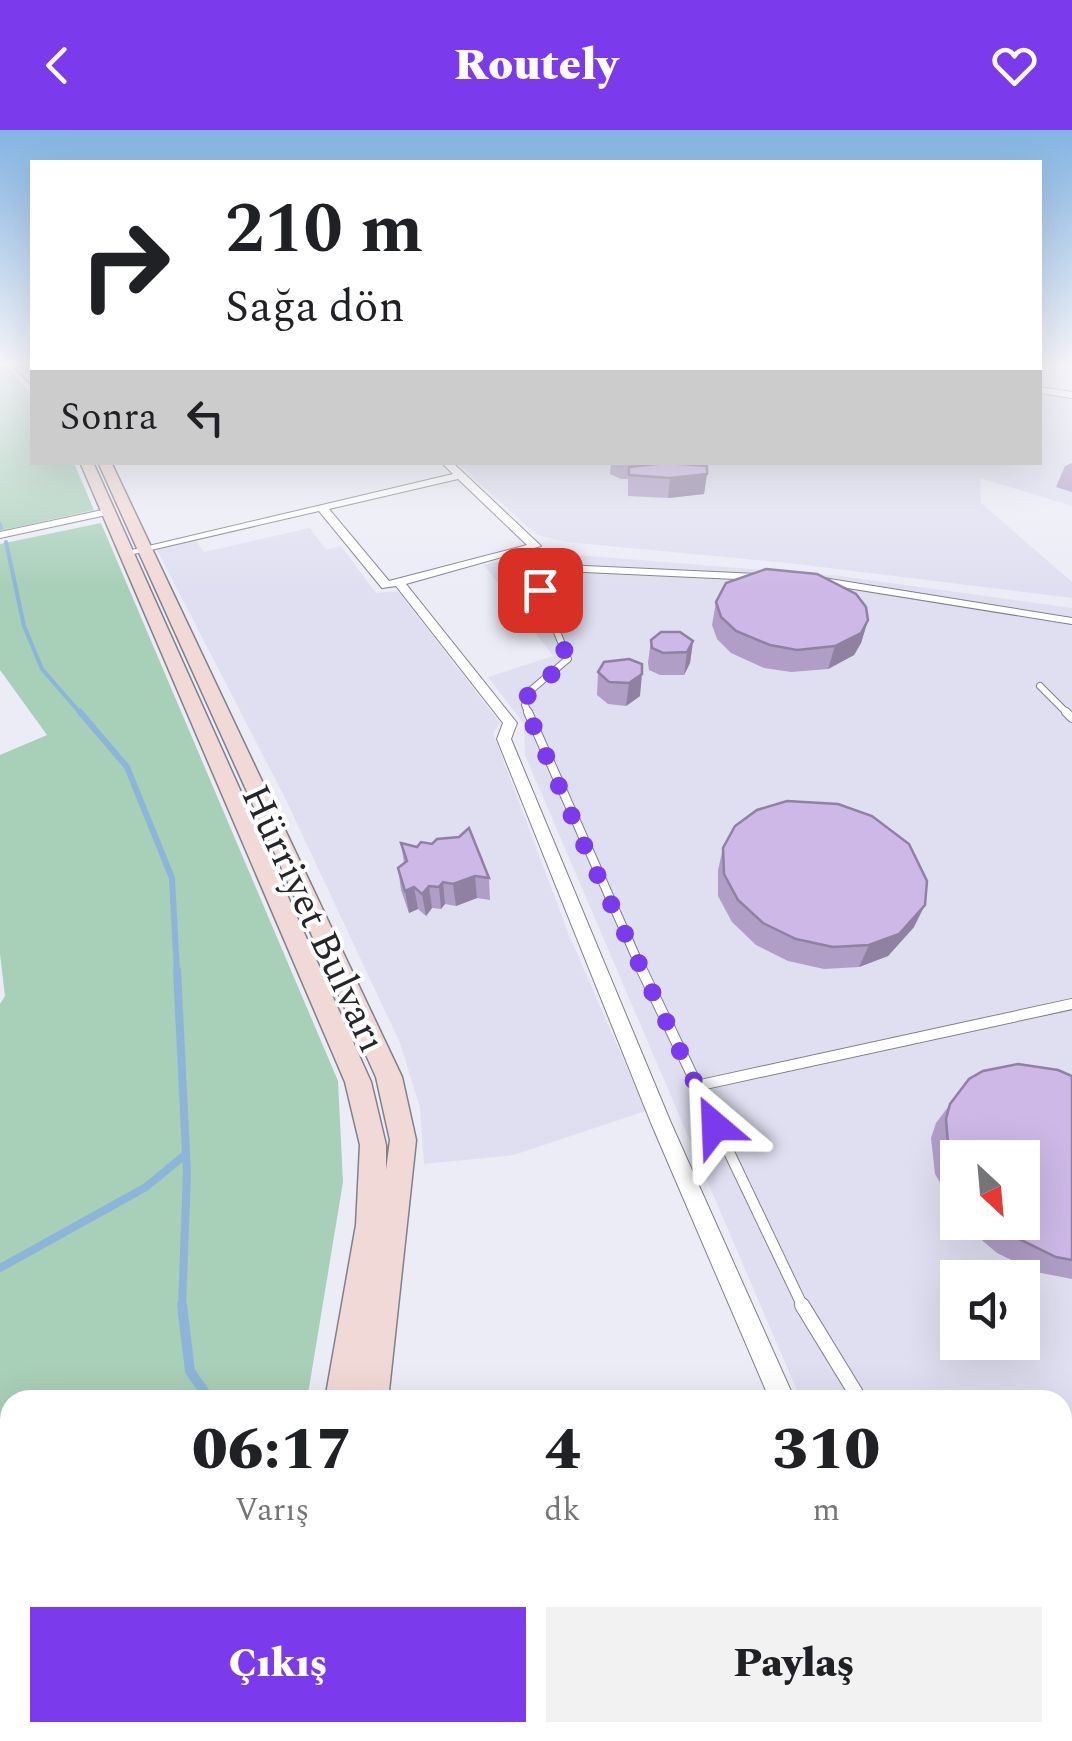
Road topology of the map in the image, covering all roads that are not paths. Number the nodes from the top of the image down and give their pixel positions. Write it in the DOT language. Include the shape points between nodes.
graph roads {
  1 [pos="87,465"];
  2 [pos="105,465"];
  3 [pos="453,469"];
  4 [pos="321,506"];
  5 [pos="107,512"];
  6 [pos="0,536"];
  7 [pos="134,550"];
  8 [pos="778,578"];
  9 [pos="814,580"];
  10 [pos="398,582"];
  11 [pos="1072,621"];
  12 [pos="1040,686"];
  13 [pos="1072,718"];
  14 [pos="1072,1004"];
  15 [pos="696,1086"];
  16 [pos="343,1390"];
  17 [pos="373,1390"];
  18 [pos="779,1390"];
  19 [pos="854,1390"];
  1 -- 5 [label="main road, Hürriyet Bulvarı"];
  2 -- 7 [label="main road, Hürriyet Bulvarı"];
  3 -- 4 [label="street"];
  3 -- 10 [label="street" via="535,546"];
  4 -- 7 [label="street"];
  4 -- 10 [label="street" via="386,585"];
  5 -- 6 [label="street"];
  5 -- 7 [label="main road, Hürriyet Bulvarı"];
  7 -- 16 [label="main road, Hürriyet Bulvarı" via="358,1082 374,1145 370,1225"];
  7 -- 17 [label="main road, Hürriyet Bulvarı" via="390,1078 403,1140"];
  8 -- 15 [label="lane" via="563,568 540,590 568,659 532,687 525,706"];
  9 -- 11 [label="lane"];
  10 -- 18 [label="street" via="510,723 504,739"];
  12 -- 13 [label="lane"];
  14 -- 15 [label="lane"];
  15 -- 19 [label="lane" via="808,1318"];
}
